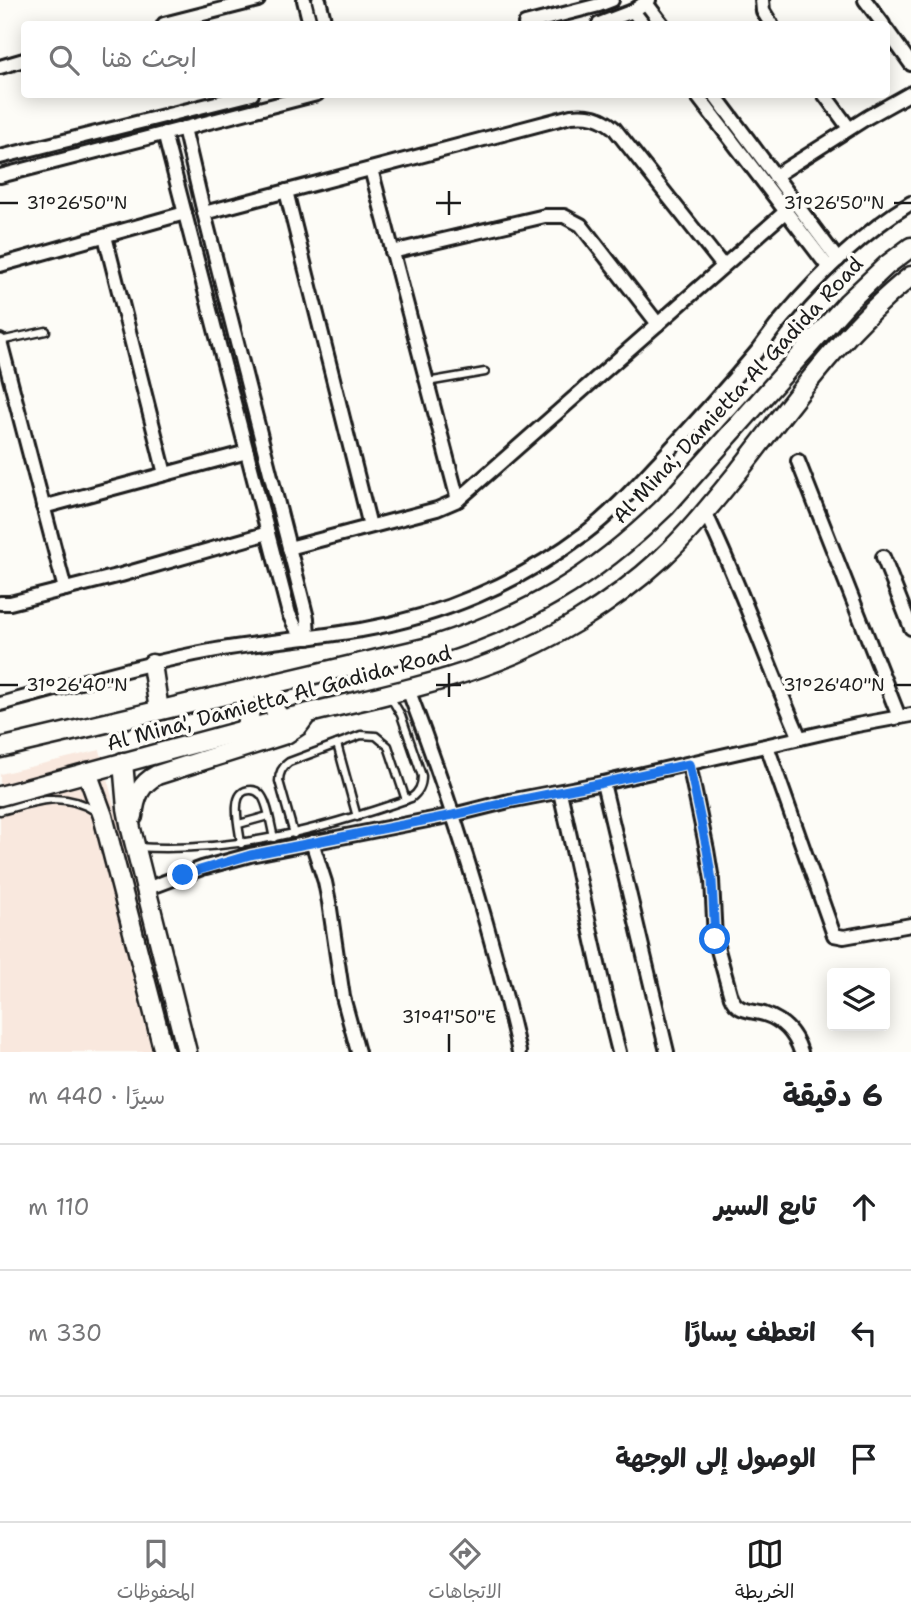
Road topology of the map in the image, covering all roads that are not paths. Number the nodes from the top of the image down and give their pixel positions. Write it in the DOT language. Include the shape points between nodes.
graph roads {
  1 [pos="196,0"];
  2 [pos="258,0"];
  3 [pos="303,0"];
  4 [pos="319,0"];
  5 [pos="612,0"];
  6 [pos="762,0"];
  7 [pos="865,0"];
  8 [pos="647,1"];
  9 [pos="633,11"];
  10 [pos="200,15"];
  11 [pos="176,21"];
  12 [pos="309,21"];
  13 [pos="324,21"];
  14 [pos="537,21"];
  15 [pos="607,21"];
  16 [pos="641,21"];
  17 [pos="660,21"];
  18 [pos="769,21"];
  19 [pos="881,21"];
  20 [pos="890,33"];
  21 [pos="21,61"];
  22 [pos="911,64"];
  23 [pos="0,67"];
  24 [pos="911,93"];
  25 [pos="236,98"];
  26 [pos="301,98"];
  27 [pos="699,98"];
  28 [pos="718,98"];
  29 [pos="827,98"];
  30 [pos="184,128"];
  31 [pos="849,128"];
  32 [pos="164,133"];
  33 [pos="0,157"];
  34 [pos="371,169"];
  35 [pos="0,176"];
  36 [pos="775,176"];
  37 [pos="286,191"];
  38 [pos="911,203"];
  39 [pos="786,212"];
  40 [pos="185,213"];
  41 [pos="204,213"];
  42 [pos="105,236"];
  43 [pos="911,247"];
  44 [pos="392,252"];
  45 [pos="834,264"];
  46 [pos="0,265"];
  47 [pos="723,266"];
  48 [pos="911,276"];
  49 [pos="658,324"];
  50 [pos="46,331"];
  51 [pos="0,341"];
  52 [pos="485,372"];
  53 [pos="427,382"];
  54 [pos="247,452"];
  55 [pos="798,461"];
  56 [pos="165,474"];
  57 [pos="458,500"];
  58 [pos="43,508"];
  59 [pos="705,512"];
  60 [pos="370,526"];
  61 [pos="268,533"];
  62 [pos="289,548"];
  63 [pos="883,557"];
  64 [pos="65,589"];
  65 [pos="0,603"];
  66 [pos="911,628"];
  67 [pos="308,638"];
  68 [pos="152,664"];
  69 [pos="276,683"];
  70 [pos="408,689"];
  71 [pos="239,692"];
  72 [pos="388,694"];
  73 [pos="0,704"];
  74 [pos="159,710"];
  75 [pos="306,714"];
  76 [pos="905,716"];
  77 [pos="282,720"];
  78 [pos="242,731"];
  79 [pos="800,738"];
  80 [pos="337,744"];
  81 [pos="766,746"];
  82 [pos="0,748"];
  83 [pos="123,762"];
  84 [pos="689,764"];
  85 [pos="87,772"];
  86 [pos="603,783"];
  87 [pos="560,792"];
  88 [pos="406,800"];
  89 [pos="4,802"];
  90 [pos="127,808"];
  91 [pos="453,815"];
  92 [pos="103,816"];
  93 [pos="268,816"];
  94 [pos="357,817"];
  95 [pos="239,824"];
  96 [pos="293,834"];
  97 [pos="134,838"];
  98 [pos="274,838"];
  99 [pos="312,842"];
  100 [pos="242,844"];
  101 [pos="146,889"];
  102 [pos="911,925"];
  103 [pos="164,1052"];
  104 [pos="187,1052"];
  105 [pos="358,1052"];
  106 [pos="519,1052"];
  107 [pos="619,1052"];
  108 [pos="667,1052"];
  109 [pos="802,1052"];
  1 -- 10 [label="street"];
  2 -- 10 [label="street"];
  3 -- 12 [label="street"];
  4 -- 13 [label="street"];
  5 -- 14 [label="street"];
  6 -- 18 [label="street"];
  7 -- 19 [label="street"];
  8 -- 9 [label="street"];
  8 -- 17 [label="street"];
  9 -- 15 [label="street"];
  9 -- 16 [label="street"];
  10 -- 11 [label="street"];
  20 -- 22 [label="street"];
  21 -- 23 [label="street"];
  24 -- 31 [label="street"];
  25 -- 33 [label="street"];
  26 -- 30 [label="street"];
  27 -- 39 [label="street"];
  28 -- 36 [label="street"];
  29 -- 31 [label="street"];
  30 -- 32 [label="street"];
  30 -- 41 [label="street"];
  31 -- 36 [label="street"];
  32 -- 35 [label="street"];
  32 -- 40 [label="street"];
  34 -- 37 [label="street"];
  34 -- 44 [label="street"];
  34 -- 47 [label="street" via="571,117 599,118 614,128"];
  36 -- 45 [label="street"];
  37 -- 41 [label="street"];
  37 -- 60 [label="street"];
  38 -- 45 [label="street"];
  39 -- 45 [label="street"];
  39 -- 47 [label="street"];
  40 -- 42 [label="street"];
  40 -- 54 [label="street"];
  41 -- 62 [label="street"];
  42 -- 46 [label="street"];
  42 -- 56 [label="street"];
  43 -- 69 [label="main road, Al Mina', Damietta Al Gadida Road" via="848,302 665,507 605,560 539,603 466,635"];
  44 -- 49 [label="street" via="545,216 564,216 581,225"];
  44 -- 53 [label="street"];
  45 -- 67 [label="street" via="641,481 585,533 529,570 440,610"];
  47 -- 49 [label="street"];
  48 -- 59 [label="main road, Al Mina', Damietta Al Gadida Road" via="824,361"];
  49 -- 57 [label="street"];
  50 -- 51 [label="lane"];
  51 -- 58 [label="street"];
  52 -- 53 [label="lane"];
  53 -- 57 [label="street"];
  54 -- 56 [label="street"];
  54 -- 61 [label="street"];
  55 -- 76 [label="street"];
  56 -- 58 [label="street"];
  57 -- 60 [label="street"];
  58 -- 64 [label="street"];
  59 -- 70 [label="main road, Al Mina', Damietta Al Gadida Road" via="663,557 596,609 482,667"];
  59 -- 79 [label="street"];
  60 -- 62 [label="street"];
  61 -- 64 [label="street"];
  61 -- 67 [label="street" via="292,621"];
  62 -- 67 [label="street"];
  63 -- 66 [label="street"];
  64 -- 65 [label="street"];
  67 -- 68 [label="street" via="214,650"];
  68 -- 73 [label="street"];
  68 -- 74 [label="main road"];
  69 -- 71 [label="main road, Al Mina', Damietta Al Gadida Road"];
  69 -- 77 [label="main road" via="272,706"];
  70 -- 72 [label="main road, Al Mina', Damietta Al Gadida Road"];
  70 -- 91 [label="street"];
  71 -- 74 [label="main road, Al Mina', Damietta Al Gadida Road"];
  71 -- 78 [label="main road" via="249,707 249,720"];
  72 -- 75 [label="main road, Al Mina', Damietta Al Gadida Road"];
  72 -- 88 [label="lane" via="401,715 422,776 419,791"];
  74 -- 82 [label="main road, Al Mina', Damietta Al Gadida Road"];
  75 -- 77 [label="main road, Al Mina', Damietta Al Gadida Road"];
  75 -- 97 [label="main road" via="286,734 150,778 134,802"];
  76 -- 79 [label="street"];
  77 -- 78 [label="main road, Al Mina', Damietta Al Gadida Road"];
  78 -- 83 [label="main road, Al Mina', Damietta Al Gadida Road"];
  79 -- 81 [label="street"];
  80 -- 88 [label="lane" via="366,734 381,739 388,746"];
  80 -- 94 [label="lane"];
  80 -- 96 [label="lane" via="289,762 280,772"];
  81 -- 84 [label="street"];
  81 -- 102 [label="street" via="834,935"];
  83 -- 85 [label="main road, Al Mina', Damietta Al Gadida Road"];
  83 -- 90 [label="main road"];
  84 -- 86 [label="street"];
  84 -- 109 [label="street" via="712,880 715,939 734,1005 783,1023"];
  85 -- 89 [label="main road, Al Mina', Damietta Al Gadida Road"];
  85 -- 92 [label="main road"];
  86 -- 87 [label="street"];
  86 -- 108 [label="street"];
  87 -- 91 [label="street"];
  87 -- 107 [label="street"];
  88 -- 94 [label="lane"];
  89 -- 92 [label="lane" via="61,799"];
  90 -- 92 [label="main road" via="111,802 104,807"];
  90 -- 97 [label="main road"];
  91 -- 99 [label="street"];
  91 -- 106 [label="street"];
  92 -- 103 [label="main road"];
  93 -- 95 [label="lane"];
  93 -- 95 [label="lane" via="260,794 248,790 237,802"];
  93 -- 98 [label="lane"];
  94 -- 96 [label="lane"];
  95 -- 100 [label="lane"];
  96 -- 98 [label="lane"];
  97 -- 100 [label="lane" via="181,849"];
  97 -- 101 [label="main road"];
  98 -- 100 [label="lane"];
  99 -- 101 [label="street" via="213,865"];
  99 -- 105 [label="street" via="325,881 343,997"];
  101 -- 104 [label="main road"];
}
